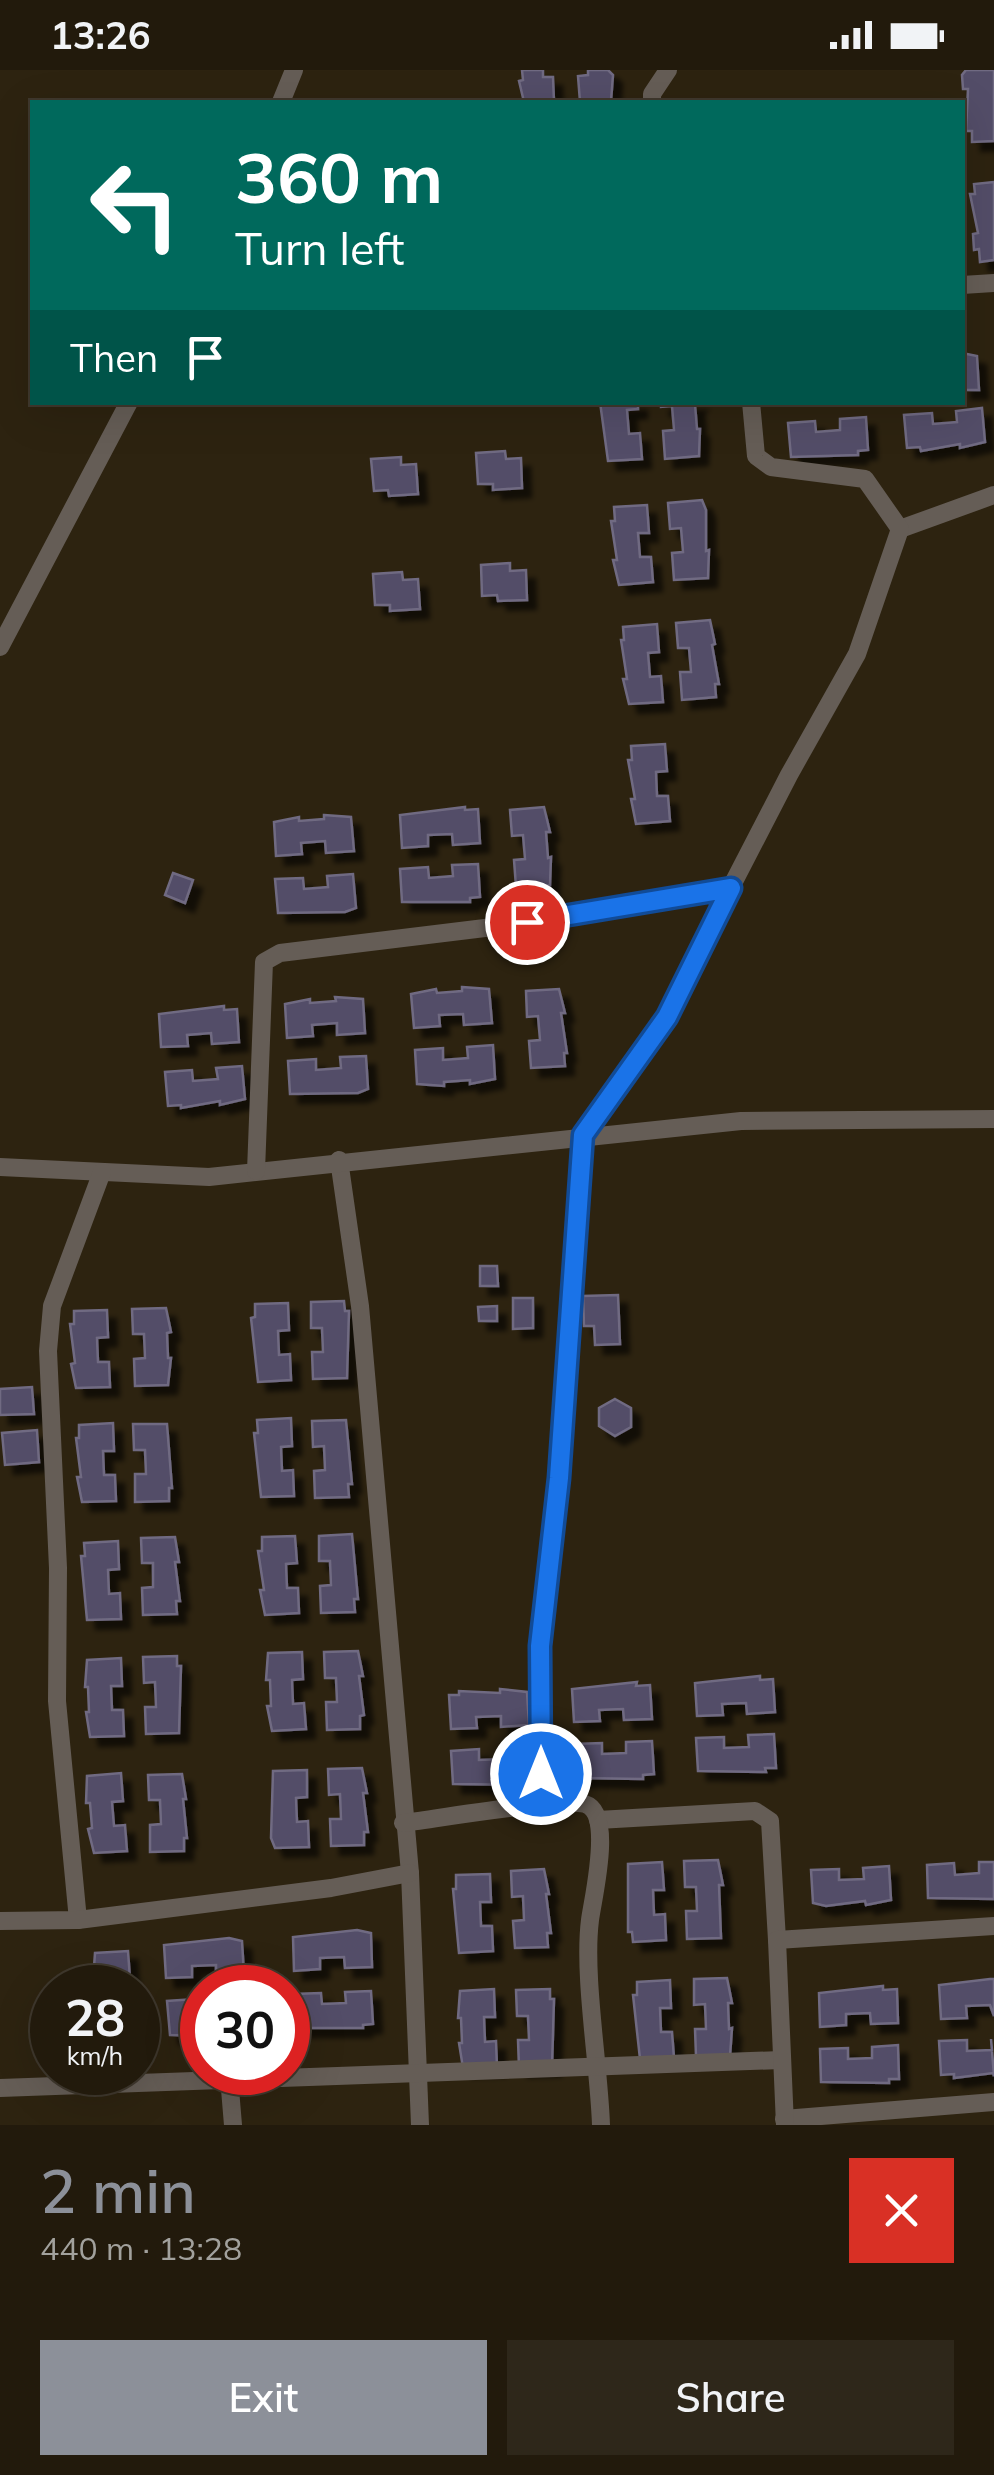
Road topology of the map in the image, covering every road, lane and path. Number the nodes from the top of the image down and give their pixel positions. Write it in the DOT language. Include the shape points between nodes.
graph roads {
  1 [pos="294,70"];
  2 [pos="668,70"];
  3 [pos="282,100"];
  4 [pos="652,100"];
  5 [pos="994,282"];
  6 [pos="965,285"];
  7 [pos="127,405"];
  8 [pos="751,405"];
  9 [pos="994,495"];
  10 [pos="900,529"];
  11 [pos="0,647"];
  12 [pos="731,888"];
  13 [pos="994,1118"];
  14 [pos="583,1135"];
  15 [pos="339,1160"];
  16 [pos="0,1167"];
  17 [pos="256,1171"];
  18 [pos="102,1172"];
  19 [pos="541,1806"];
  20 [pos="598,1820"];
  21 [pos="403,1823"];
  22 [pos="410,1873"];
  23 [pos="78,1920"];
  24 [pos="0,1921"];
  25 [pos="994,1926"];
  26 [pos="777,1940"];
  27 [pos="781,2060"];
  28 [pos="599,2068"];
  29 [pos="417,2076"];
  30 [pos="310,2077"];
  31 [pos="180,2079"];
  32 [pos="0,2088"];
  33 [pos="230,2095"];
  34 [pos="994,2102"];
  35 [pos="785,2122"];
  36 [pos="233,2125"];
  37 [pos="420,2125"];
  38 [pos="601,2125"];
  1 -- 3 [label="street"];
  2 -- 4 [label="street"];
  5 -- 6 [label="street"];
  7 -- 11 [label="street"];
  8 -- 10 [label="street" via="756,456 771,467 865,479"];
  9 -- 10 [label="street"];
  10 -- 12 [label="street" via="857,654"];
  12 -- 14 [label="street" via="667,1017"];
  12 -- 17 [label="street" via="280,953 264,962"];
  13 -- 14 [label="street" via="741,1121"];
  14 -- 15 [label="street"];
  14 -- 19 [label="street" via="540,1646"];
  15 -- 17 [label="street"];
  15 -- 21 [label="street" via="360,1306"];
  16 -- 18 [label="street"];
  17 -- 18 [label="street"];
  18 -- 23 [label="street" via="52,1306 48,1351 57,1701"];
  19 -- 20 [label="street" via="585,1804"];
  19 -- 21 [label="street"];
  20 -- 26 [label="street" via="755,1812 770,1821"];
  20 -- 28 [label="street" via="588,1934"];
  21 -- 22 [label="street"];
  22 -- 23 [label="street"];
  22 -- 29 [label="street"];
  23 -- 24 [label="street"];
  25 -- 26 [label="street"];
  26 -- 27 [label="street"];
  27 -- 28 [label="street"];
  27 -- 35 [label="street"];
  28 -- 29 [label="street"];
  28 -- 38 [label="street"];
  29 -- 30 [label="street"];
  29 -- 37 [label="street"];
  31 -- 32 [label="street"];
  33 -- 36 [label="street"];
  34 -- 35 [label="street"];
}
